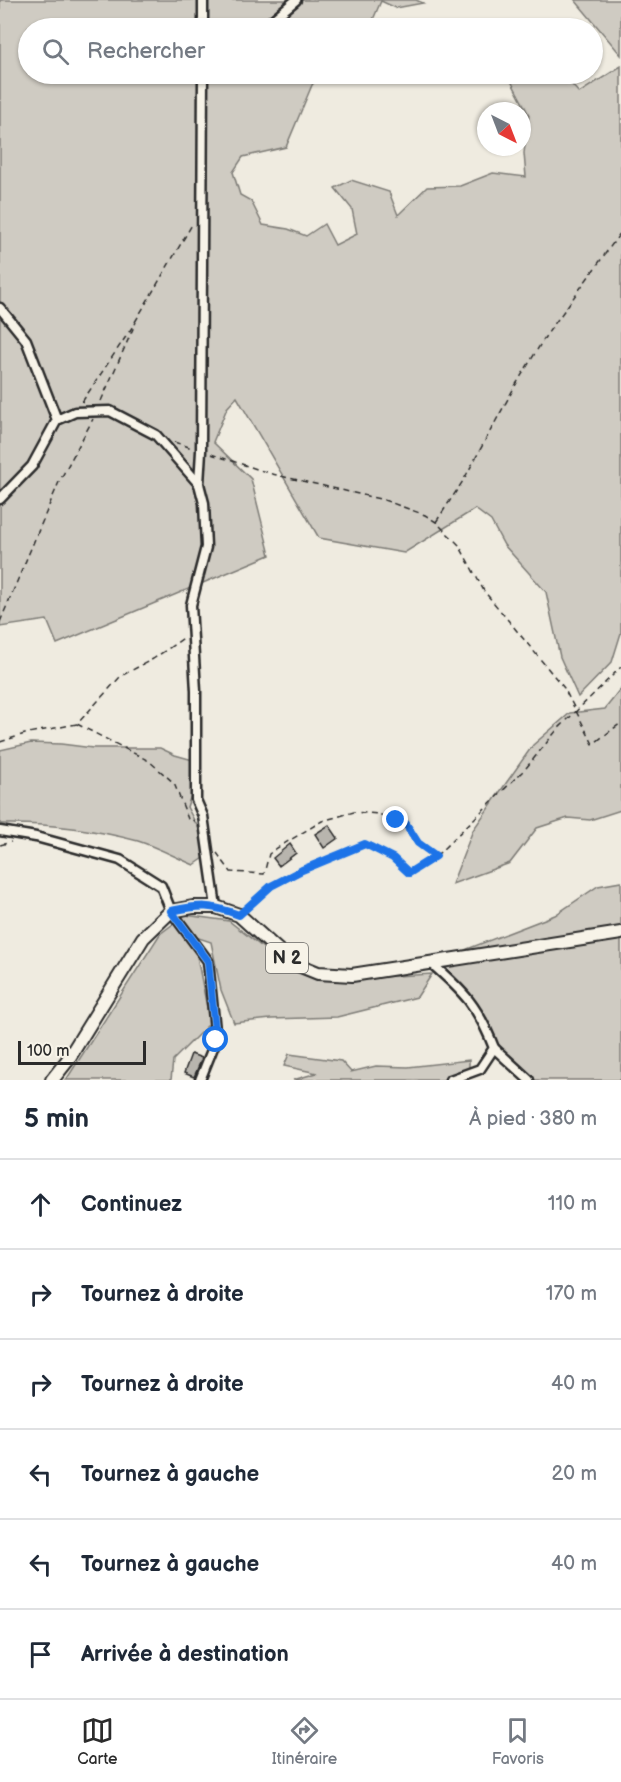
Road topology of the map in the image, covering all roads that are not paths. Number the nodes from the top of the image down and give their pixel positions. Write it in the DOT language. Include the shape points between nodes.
graph roads {
  1 [pos="203,0"];
  2 [pos="296,0"];
  3 [pos="203,18"];
  4 [pos="275,18"];
  5 [pos="203,84"];
  6 [pos="0,308"];
  7 [pos="57,420"];
  8 [pos="199,484"];
  9 [pos="0,498"];
  10 [pos="0,831"];
  11 [pos="216,907"];
  12 [pos="171,911"];
  13 [pos="621,933"];
  14 [pos="431,963"];
  15 [pos="494,1048"];
  16 [pos="52,1080"];
  17 [pos="200,1080"];
  18 [pos="450,1080"];
  19 [pos="529,1080"];
  1 -- 3 [label="street"];
  2 -- 4 [label="street"];
  5 -- 8 [label="street"];
  6 -- 7 [label="street" via="26,340"];
  7 -- 8 [label="street" via="75,412 110,411 156,435"];
  7 -- 9 [label="street" via="32,466"];
  8 -- 11 [label="street" via="206,547 191,605 196,800 205,824"];
  10 -- 12 [label="street" via="120,860 161,886"];
  11 -- 12 [label="main road, N 2"];
  11 -- 14 [label="main road, N 2" via="239,915 291,962 318,973 352,975"];
  12 -- 16 [label="main road" via="142,939"];
  12 -- 17 [label="street" via="208,961 216,1040"];
  13 -- 14 [label="main road, N 2"];
  14 -- 15 [label="street" via="463,991 484,1021"];
  15 -- 18 [label="street" via="480,1069"];
  15 -- 19 [label="street"];
}
